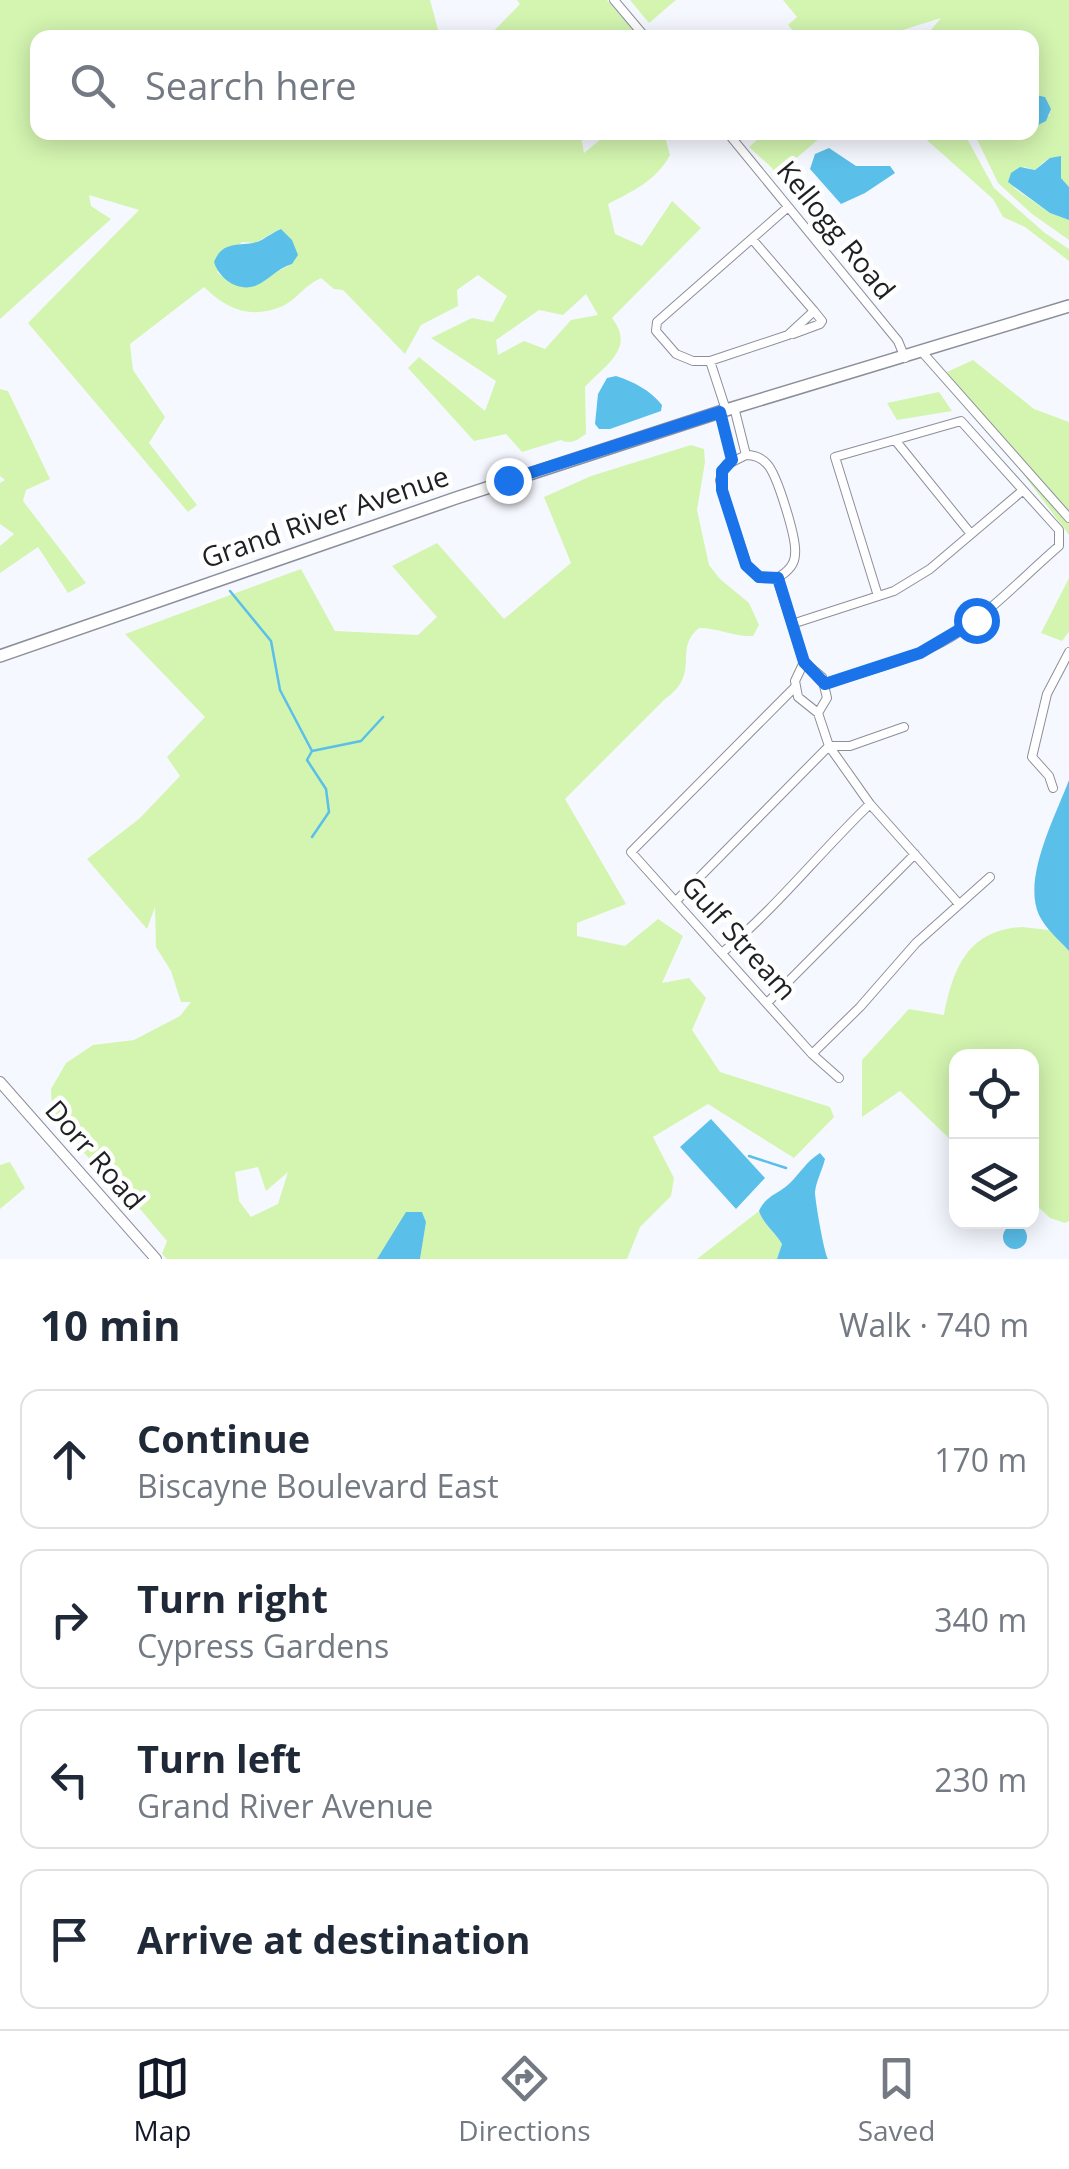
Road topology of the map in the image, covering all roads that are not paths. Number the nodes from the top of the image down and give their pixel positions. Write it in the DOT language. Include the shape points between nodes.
graph roads {
  1 [pos="614,0"];
  2 [pos="639,30"];
  3 [pos="734,140"];
  4 [pos="788,207"];
  5 [pos="752,239"];
  6 [pos="1069,306"];
  7 [pos="923,353"];
  8 [pos="905,358"];
  9 [pos="710,361"];
  10 [pos="726,410"];
  11 [pos="895,440"];
  12 [pos="746,454"];
  13 [pos="732,460"];
  14 [pos="1022,490"];
  15 [pos="1069,518"];
  16 [pos="971,534"];
  17 [pos="778,578"];
  18 [pos="878,596"];
  19 [pos="792,624"];
  20 [pos="1069,652"];
  21 [pos="0,656"];
  22 [pos="804,662"];
  23 [pos="825,684"];
  24 [pos="795,686"];
  25 [pos="818,713"];
  26 [pos="904,727"];
  27 [pos="829,746"];
  28 [pos="1054,788"];
  29 [pos="870,804"];
  30 [pos="915,854"];
  31 [pos="990,876"];
  32 [pos="677,900"];
  33 [pos="959,904"];
  34 [pos="722,952"];
  35 [pos="767,1003"];
  36 [pos="812,1054"];
  37 [pos="839,1078"];
  38 [pos="2,1089"];
  39 [pos="156,1259"];
  1 -- 2 [label="street"];
  3 -- 4 [label="street, Kellogg Road"];
  4 -- 5 [label="street"];
  4 -- 8 [label="street, Kellogg Road"];
  5 -- 9 [label="street" via="657,322 656,331 676,354"];
  5 -- 9 [label="street" via="814,311 788,336"];
  6 -- 7 [label="main road, Grand River Avenue"];
  7 -- 8 [label="main road, Grand River Avenue"];
  7 -- 15 [label="street"];
  8 -- 10 [label="main road, Grand River Avenue"];
  9 -- 10 [label="street"];
  10 -- 12 [label="street"];
  10 -- 13 [label="street"];
  10 -- 21 [label="main road, Grand River Avenue"];
  11 -- 14 [label="street" via="962,421"];
  11 -- 16 [label="street"];
  11 -- 18 [label="street" via="834,457"];
  12 -- 13 [label="street"];
  12 -- 17 [label="street" via="770,468 791,531 794,560"];
  13 -- 17 [label="street" via="720,480 746,565 759,577"];
  14 -- 16 [label="street"];
  14 -- 23 [label="street" via="1059,530 1059,546 950,638"];
  16 -- 18 [label="street" via="930,569"];
  17 -- 19 [label="street"];
  18 -- 19 [label="street"];
  19 -- 22 [label="street"];
  20 -- 28 [label="street" via="1048,694 1032,757"];
  22 -- 23 [label="street"];
  22 -- 24 [label="street"];
  23 -- 25 [label="street" via="827,698"];
  24 -- 25 [label="street" via="804,705"];
  24 -- 32 [label="street, Gulf Stream" via="632,852"];
  25 -- 27 [label="street"];
  26 -- 27 [label="street" via="850,746"];
  27 -- 29 [label="street"];
  27 -- 32 [label="street"];
  29 -- 30 [label="street"];
  29 -- 34 [label="street"];
  30 -- 33 [label="street"];
  30 -- 35 [label="street"];
  31 -- 33 [label="street"];
  32 -- 34 [label="street, Gulf Stream"];
  33 -- 36 [label="street"];
  34 -- 35 [label="street, Gulf Stream"];
  35 -- 36 [label="street, Gulf Stream"];
  36 -- 37 [label="street, Gulf Stream"];
  38 -- 39 [label="street, Dorr Road"];
}
